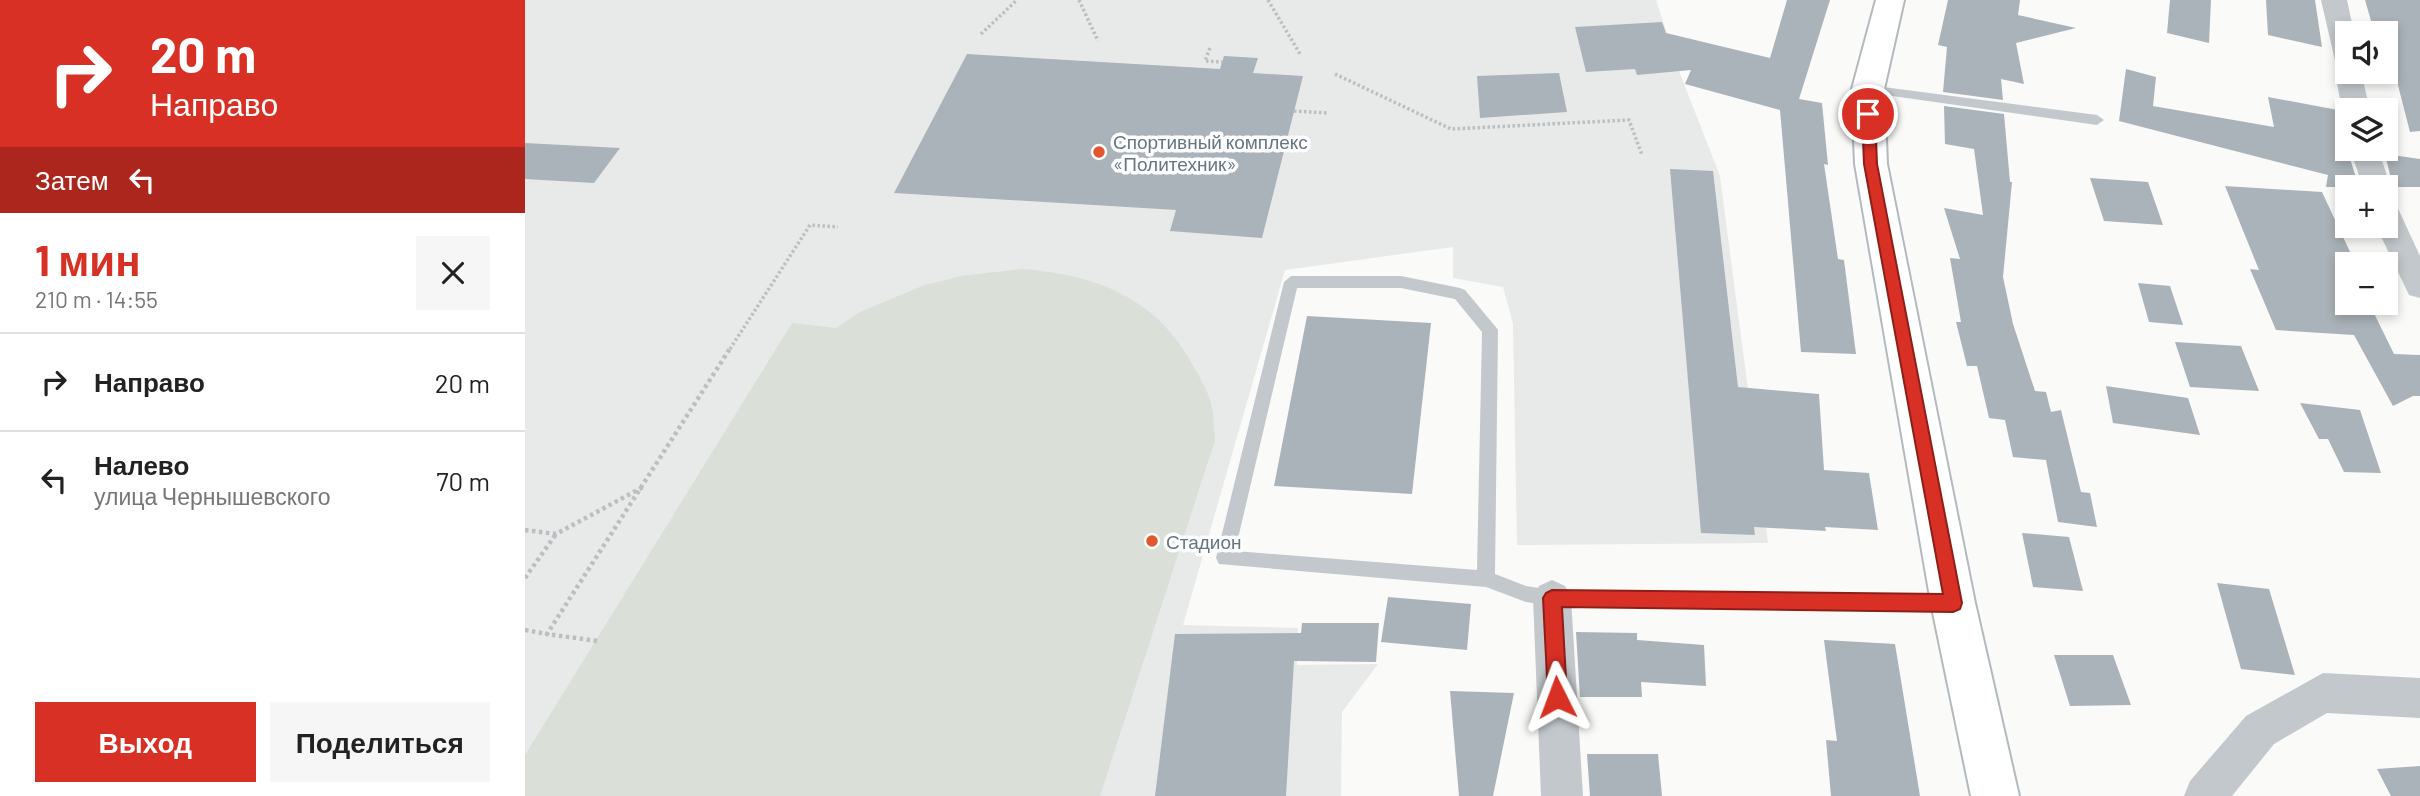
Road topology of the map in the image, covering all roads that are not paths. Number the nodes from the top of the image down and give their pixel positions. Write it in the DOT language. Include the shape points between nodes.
graph roads {
  1 [pos="1890,0"];
  2 [pos="2333,0"];
  3 [pos="2338,21"];
  4 [pos="1868,89"];
  5 [pos="2097,120"];
  6 [pos="2396,238"];
  7 [pos="2420,286"];
  8 [pos="1486,579"];
  9 [pos="1552,598"];
  10 [pos="1953,603"];
  11 [pos="2420,698"];
  12 [pos="1562,796"];
  13 [pos="1995,796"];
  14 [pos="2205,796"];
  1 -- 4 [label="street"];
  2 -- 3 [label="street"];
  4 -- 5 [label="lane"];
  4 -- 10 [label="street" via="1871,164"];
  6 -- 7 [label="street"];
  8 -- 8 [label="lane" via="1225,558 1291,282 1401,282 1460,294 1490,330"];
  8 -- 9 [label="lane"];
  9 -- 10 [label="lane"];
  9 -- 12 [label="street"];
  10 -- 13 [label="street"];
  11 -- 14 [label="street" via="2323,693 2260,730"];
}
